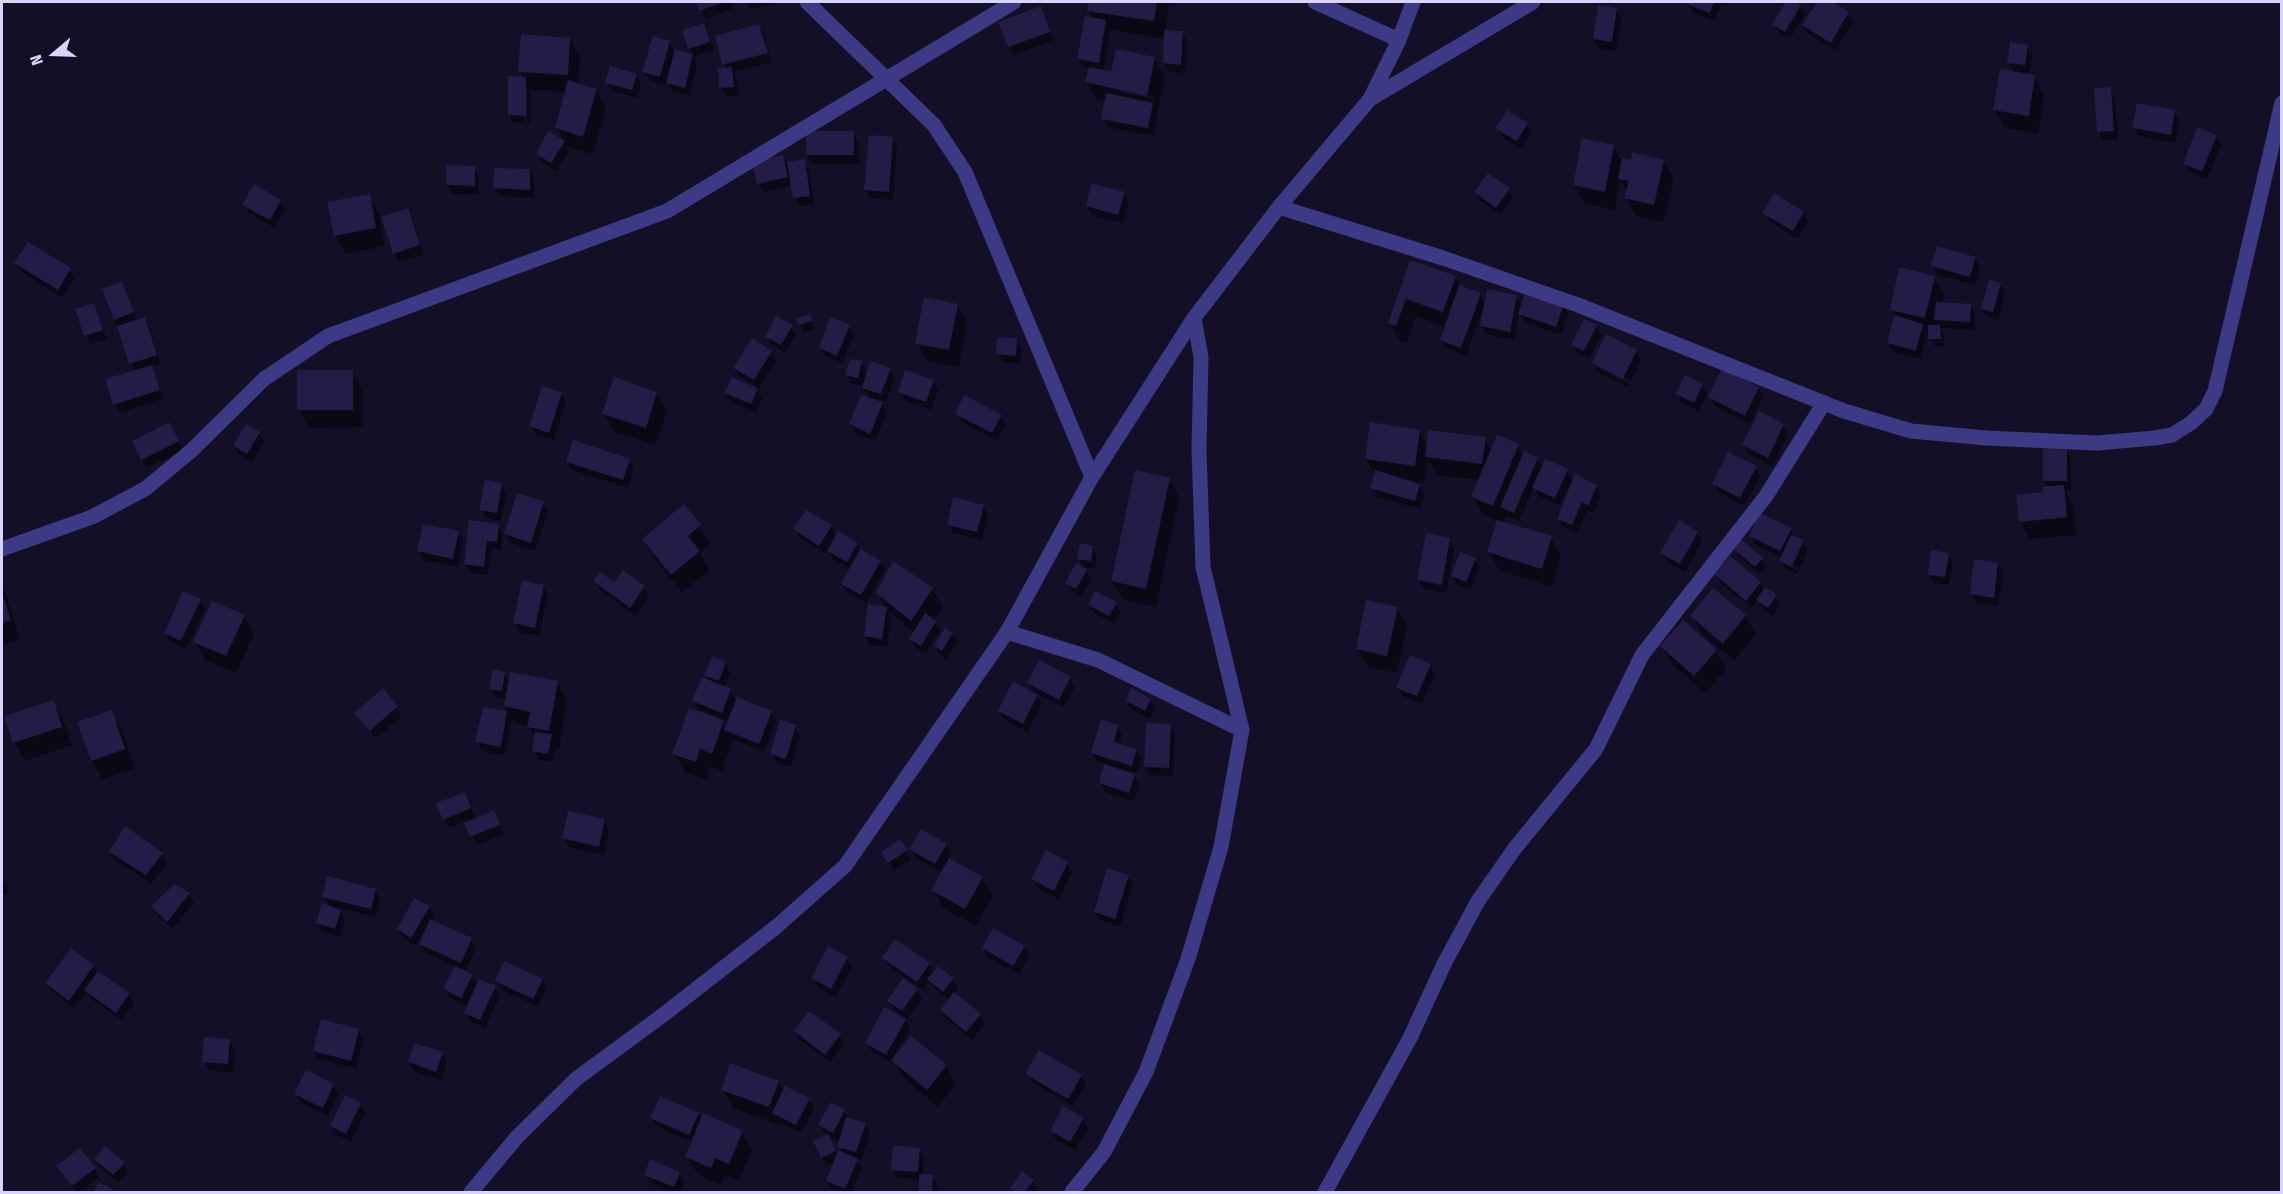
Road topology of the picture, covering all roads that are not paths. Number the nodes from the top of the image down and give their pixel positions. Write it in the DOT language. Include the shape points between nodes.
graph roads {
  1 [pos="807,2"];
  2 [pos="1014,2"];
  3 [pos="1315,2"];
  4 [pos="1413,2"];
  5 [pos="1533,2"];
  6 [pos="1399,40"];
  7 [pos="886,79"];
  8 [pos="1370,99"];
  9 [pos="2282,103"];
  10 [pos="1279,207"];
  11 [pos="1194,318"];
  12 [pos="1824,403"];
  13 [pos="1092,477"];
  14 [pos="2,549"];
  15 [pos="1007,632"];
  16 [pos="1242,730"];
  17 [pos="471,1192"];
  18 [pos="1072,1192"];
  19 [pos="1325,1192"];
  1 -- 7 [label="street"];
  2 -- 7 [label="street"];
  3 -- 6 [label="street"];
  4 -- 6 [label="street"];
  5 -- 8 [label="street"];
  6 -- 8 [label="street"];
  7 -- 13 [label="street" via="934,125 965,172"];
  7 -- 14 [label="street" via="668,211 328,336 264,379 191,451 145,489 92,517"];
  8 -- 10 [label="street"];
  9 -- 12 [label="street" via="2215,391 2206,409 2192,423 2172,435 2097,443 1986,438 1911,431"];
  10 -- 11 [label="street"];
  10 -- 12 [label="street" via="1578,305"];
  11 -- 13 [label="street"];
  11 -- 16 [label="street" via="1201,357 1203,567"];
  12 -- 19 [label="street" via="1766,496 1642,655 1596,749 1515,848 1478,901 1410,1038"];
  13 -- 15 [label="street"];
  15 -- 16 [label="street" via="1098,660"];
  15 -- 17 [label="street" via="846,866 776,927 576,1079 517,1137"];
  16 -- 18 [label="street" via="1221,847 1188,959 1146,1072 1104,1152"];
}
